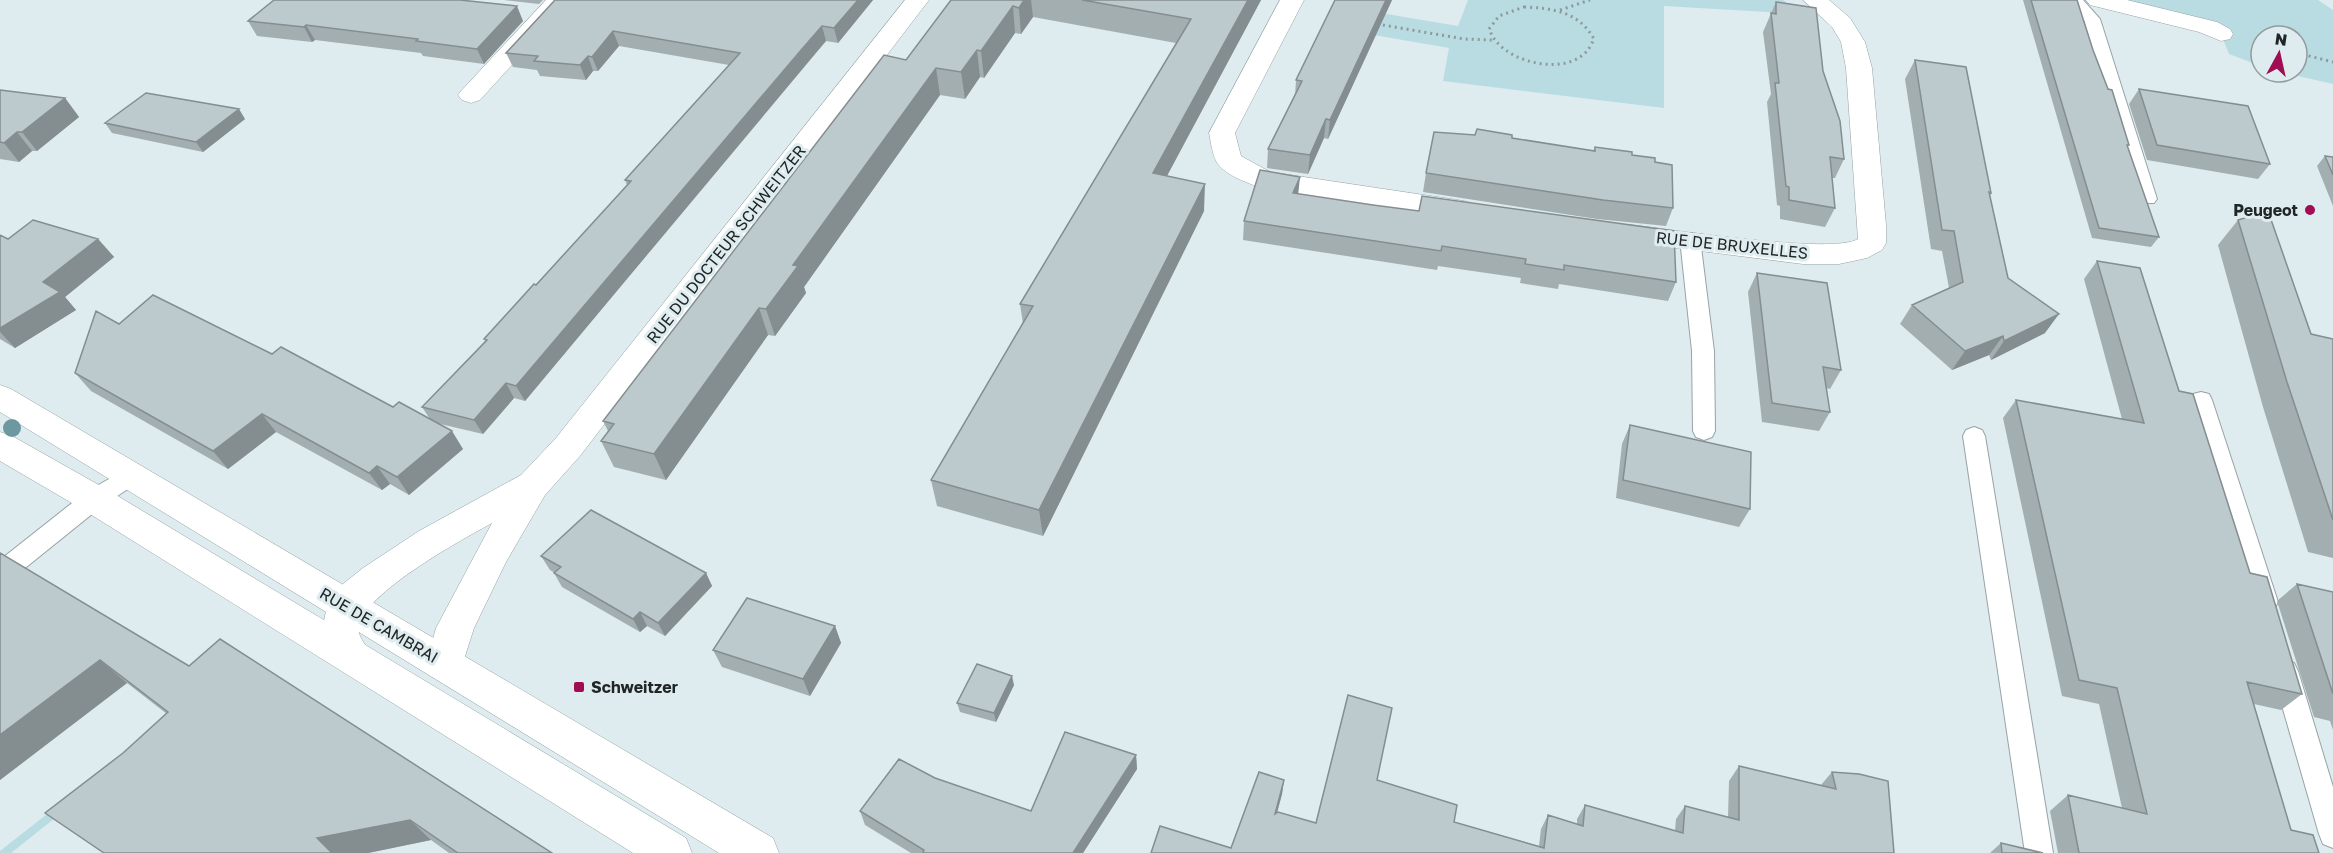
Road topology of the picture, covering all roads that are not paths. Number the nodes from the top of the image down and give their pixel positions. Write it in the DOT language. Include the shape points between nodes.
graph roads {
  1 [pos="917,0"];
  2 [pos="1292,0"];
  3 [pos="1815,0"];
  4 [pos="2074,0"];
  5 [pos="2098,0"];
  6 [pos="543,9"];
  7 [pos="2221,34"];
  8 [pos="471,95"];
  9 [pos="2147,199"];
  10 [pos="1491,214"];
  11 [pos="1609,231"];
  12 [pos="1690,239"];
  13 [pos="0,397"];
  14 [pos="2201,400"];
  15 [pos="1704,431"];
  16 [pos="1974,436"];
  17 [pos="0,445"];
  18 [pos="132,475"];
  19 [pos="533,485"];
  20 [pos="94,499"];
  21 [pos="0,574"];
  22 [pos="346,606"];
  23 [pos="354,658"];
  24 [pos="445,663"];
  25 [pos="2333,834"];
  26 [pos="671,853"];
  27 [pos="759,853"];
  28 [pos="2039,853"];
  1 -- 19 [label="street, RUE DU DOCTEUR SCHWEITZER" via="568,447"];
  2 -- 10 [label="street" via="1222,133 1229,160 1266,180"];
  3 -- 12 [label="street, RUE DE BRUXELLES" via="1851,37 1859,68 1872,243 1864,250 1828,254"];
  4 -- 9 [label="lane" via="2092,19"];
  5 -- 7 [label="street" via="2208,27"];
  6 -- 8 [label="street"];
  11 -- 12 [label="street, RUE DE BRUXELLES"];
  12 -- 15 [label="lane" via="1703,351"];
  13 -- 18 [label="street, RUE DE CAMBRAI"];
  14 -- 25 [label="lane"];
  16 -- 28 [label="lane"];
  17 -- 20 [label="street"];
  18 -- 20 [label="lane"];
  18 -- 22 [label="street, RUE DE CAMBRAI"];
  19 -- 22 [label="street" via="490,506 379,574"];
  19 -- 24 [label="street" via="471,592"];
  20 -- 21 [label="lane"];
  20 -- 23 [label="street"];
  22 -- 23 [label="street" via="340,635"];
  22 -- 24 [label="street, RUE DE CAMBRAI"];
  23 -- 26 [label="street"];
  24 -- 27 [label="street, RUE DE CAMBRAI"];
}
